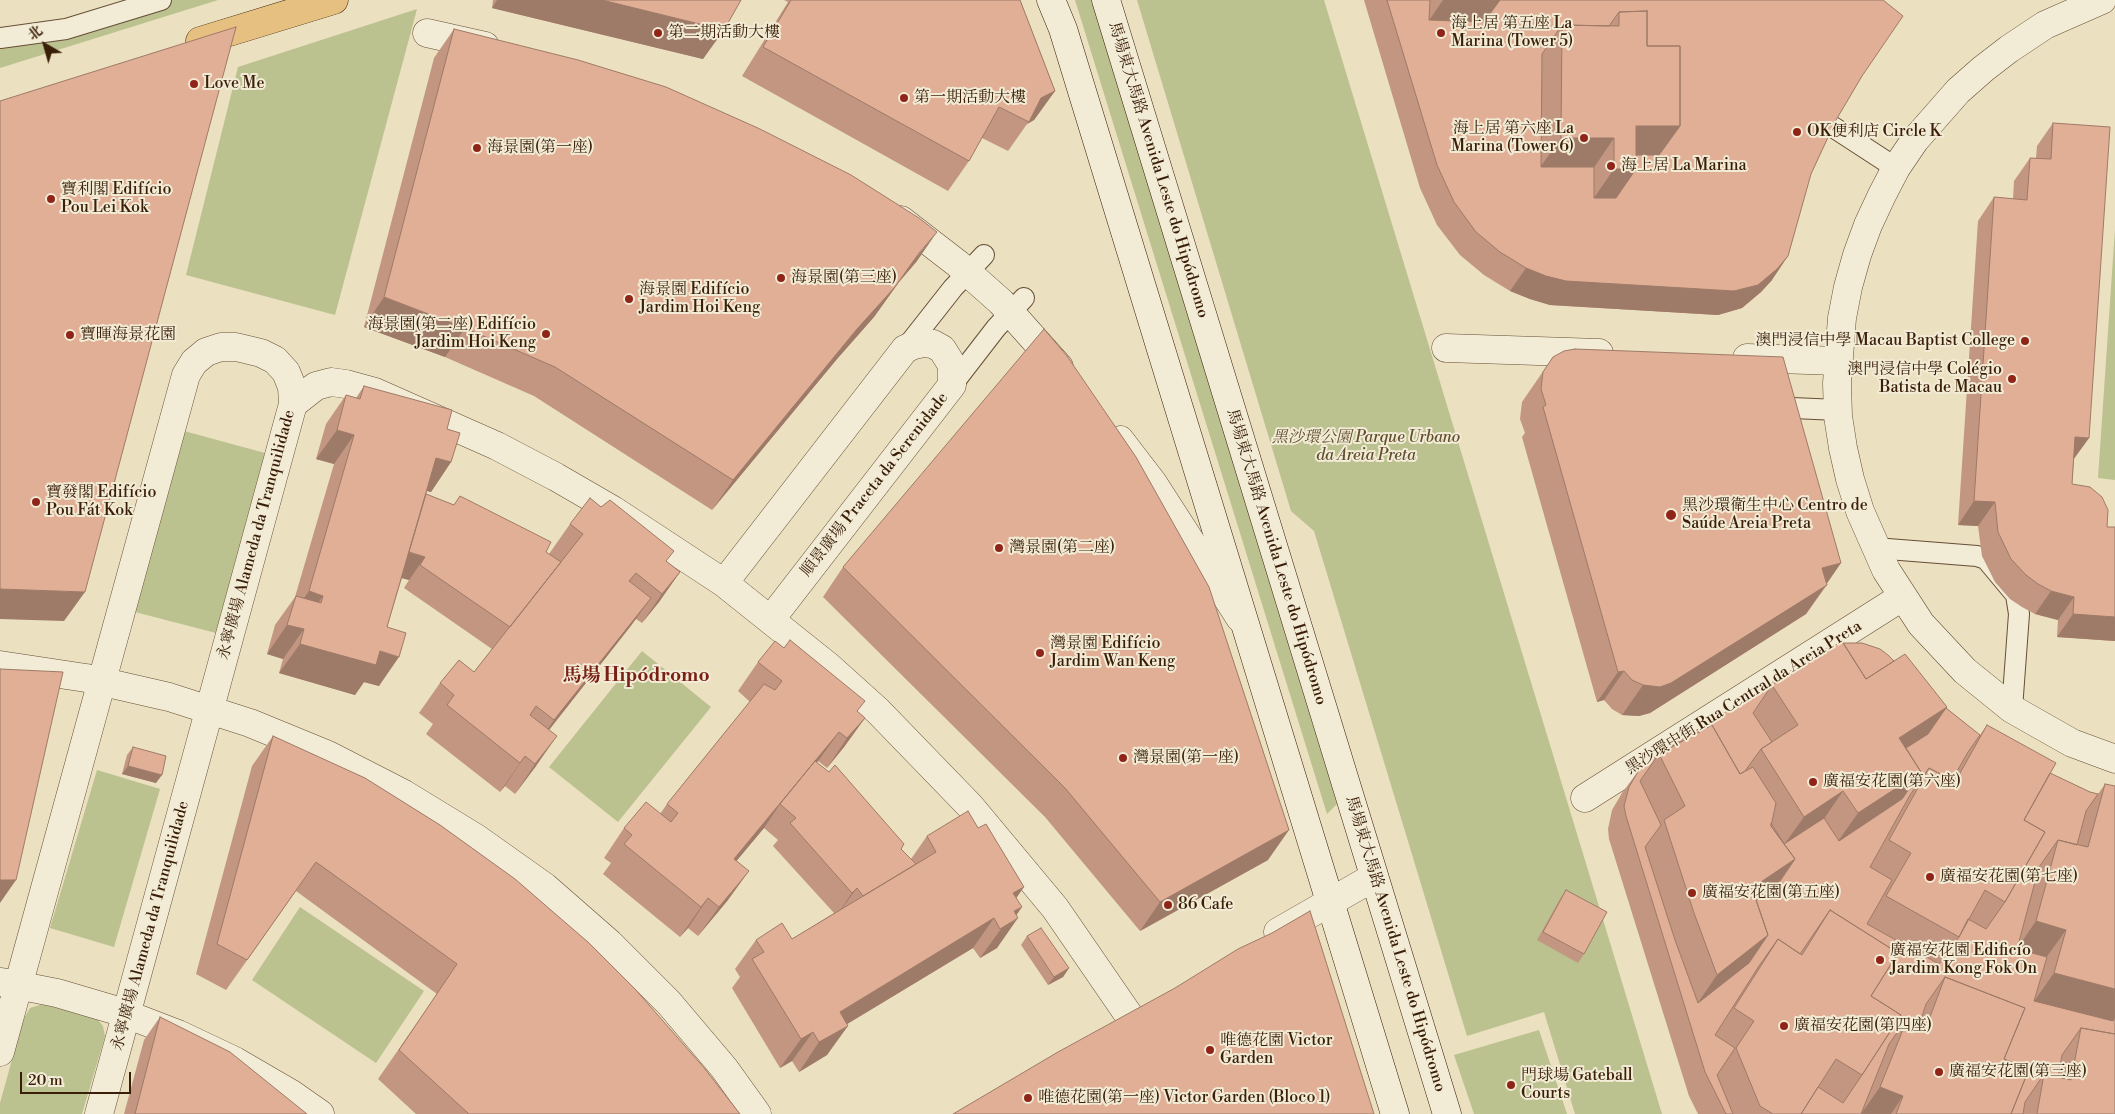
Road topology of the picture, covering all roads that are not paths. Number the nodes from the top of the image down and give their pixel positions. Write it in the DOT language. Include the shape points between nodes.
graph roads {
  1 [pos="161,0"];
  2 [pos="334,0"];
  3 [pos="1051,0"];
  4 [pos="1106,0"];
  5 [pos="2102,0"];
  6 [pos="427,34"];
  7 [pos="0,38"];
  8 [pos="174,50"];
  9 [pos="505,50"];
  10 [pos="1796,102"];
  11 [pos="1896,168"];
  12 [pos="881,205"];
  13 [pos="977,270"];
  14 [pos="1018,305"];
  15 [pos="1446,348"];
  16 [pos="905,349"];
  17 [pos="1622,354"];
  18 [pos="1720,358"];
  19 [pos="1838,362"];
  20 [pos="1074,383"];
  21 [pos="952,385"];
  22 [pos="293,404"];
  23 [pos="1750,406"];
  24 [pos="1838,410"];
  25 [pos="1105,421"];
  26 [pos="1875,548"];
  27 [pos="724,583"];
  28 [pos="1902,597"];
  29 [pos="771,619"];
  30 [pos="1247,631"];
  31 [pos="0,665"];
  32 [pos="101,682"];
  33 [pos="2012,709"];
  34 [pos="210,710"];
  35 [pos="2115,759"];
  36 [pos="1585,798"];
  37 [pos="1374,877"];
  38 [pos="1331,902"];
  39 [pos="1256,945"];
  40 [pos="9,984"];
  41 [pos="1155,1003"];
  42 [pos="126,1014"];
  43 [pos="1130,1018"];
  44 [pos="1105,1032"];
  45 [pos="0,1052"];
  46 [pos="99,1114"];
  47 [pos="320,1114"];
  48 [pos="757,1114"];
  49 [pos="1395,1114"];
  50 [pos="1447,1114"];
  1 -- 7 [label="lane" via="66,29"];
  2 -- 8 [label="main road"];
  3 -- 30 [label="street" via="1064,28"];
  4 -- 37 [label="street, 馬場東大馬路 Avenida Leste do Hipódromo"];
  5 -- 11 [label="street" via="2044,25 1983,69 1936,114"];
  6 -- 9 [label="street"];
  10 -- 11 [label="lane"];
  11 -- 19 [label="street" via="1857,255 1843,310"];
  12 -- 13 [label="street"];
  13 -- 14 [label="street"];
  13 -- 16 [label="lane"];
  14 -- 20 [label="street"];
  14 -- 21 [label="lane"];
  15 -- 17 [label="street"];
  16 -- 21 [label="street, 順景廣場 Praceta da Serenidade" via="923,343 942,349 952,365"];
  16 -- 27 [label="street"];
  18 -- 19 [label="street"];
  19 -- 24 [label="street"];
  21 -- 29 [label="street, 順景廣場 Praceta da Serenidade"];
  22 -- 27 [label="street" via="316,386 331,382 375,392 556,477 629,520"];
  22 -- 32 [label="street, 永寧廣場 Alameda da Tranquilidade" via="292,387 286,372 275,360 261,353 221,347 206,352 194,362 186,375"];
  22 -- 34 [label="street, 永寧廣場 Alameda da Tranquilidade"];
  23 -- 24 [label="lane"];
  24 -- 26 [label="street" via="1850,479"];
  25 -- 30 [label="street" via="1153,483"];
  26 -- 28 [label="street"];
  26 -- 33 [label="lane" via="1986,559 2016,595 2019,614"];
  27 -- 29 [label="street"];
  28 -- 33 [label="street" via="1942,649"];
  28 -- 36 [label="street, 黑沙環中街 Rua Central da Areia Preta" via="1699,738"];
  29 -- 43 [label="street" via="878,711 970,806 1055,908"];
  30 -- 38 [label="street"];
  31 -- 32 [label="street"];
  32 -- 34 [label="street"];
  32 -- 40 [label="street, 永寧廣場 Alameda da Tranquilidade"];
  33 -- 35 [label="street" via="2072,743"];
  34 -- 42 [label="street, 永寧廣場 Alameda da Tranquilidade"];
  34 -- 48 [label="street" via="328,755 404,794 476,838 545,887 609,943 669,1003 724,1068"];
  37 -- 38 [label="street"];
  37 -- 50 [label="street, 馬場東大馬路 Avenida Leste do Hipódromo"];
  38 -- 39 [label="street"];
  38 -- 49 [label="street"];
  40 -- 42 [label="street" via="57,993"];
  40 -- 45 [label="street, 永寧廣場 Alameda da Tranquilidade"];
  41 -- 43 [label="street"];
  42 -- 46 [label="street, 永寧廣場 Alameda da Tranquilidade"];
  42 -- 47 [label="street" via="235,1061"];
  43 -- 44 [label="street"];
}
